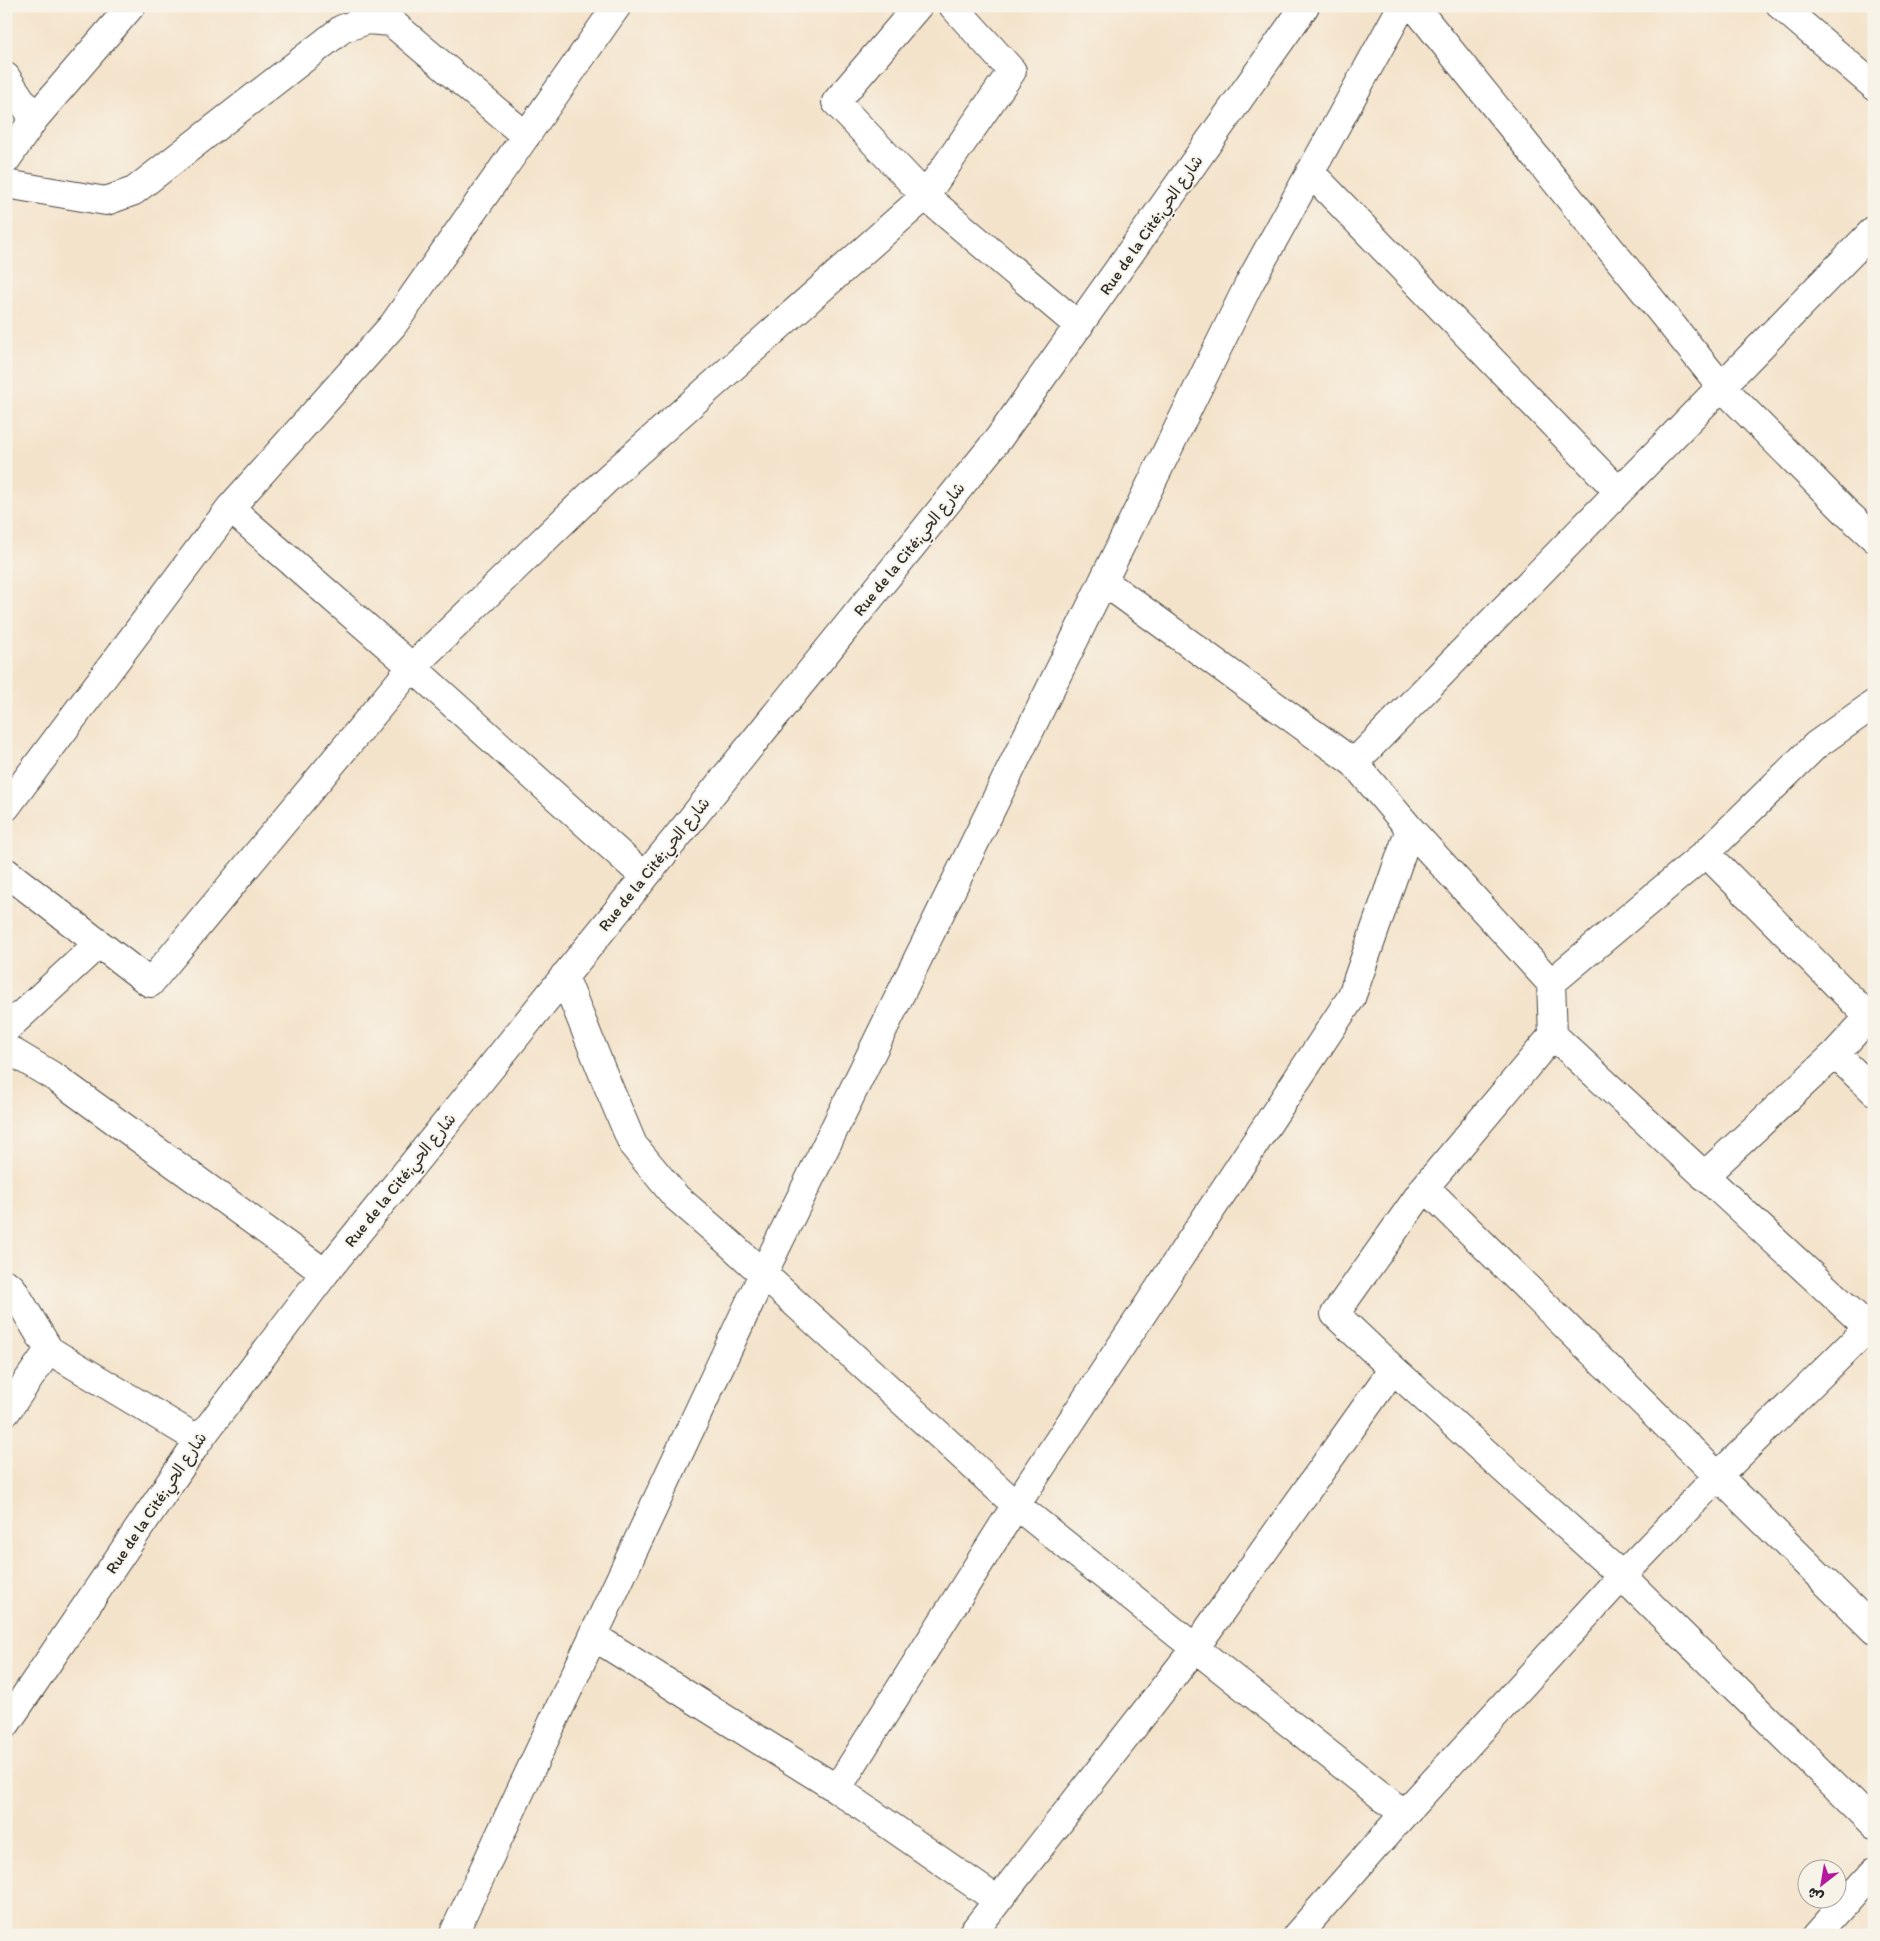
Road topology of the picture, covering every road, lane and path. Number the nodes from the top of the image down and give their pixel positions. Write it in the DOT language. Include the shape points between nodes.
graph roads {
  1 [pos="131,6"];
  2 [pos="617,6"];
  3 [pos="918,6"];
  4 [pos="953,6"];
  5 [pos="1305,6"];
  6 [pos="1402,6"];
  7 [pos="1414,6"];
  8 [pos="1781,6"];
  9 [pos="6,77"];
  10 [pos="1874,86"];
  11 [pos="34,119"];
  12 [pos="526,136"];
  13 [pos="6,160"];
  14 [pos="1310,172"];
  15 [pos="6,184"];
  16 [pos="925,196"];
  17 [pos="1874,230"];
  18 [pos="1079,326"];
  19 [pos="1721,386"];
  20 [pos="1618,491"];
  21 [pos="230,508"];
  22 [pos="1874,538"];
  23 [pos="1103,581"];
  24 [pos="412,667"];
  25 [pos="1874,704"];
  26 [pos="1354,763"];
  27 [pos="6,807"];
  28 [pos="1410,829"];
  29 [pos="1706,853"];
  30 [pos="6,872"];
  31 [pos="644,876"];
  32 [pos="98,944"];
  33 [pos="564,976"];
  34 [pos="1551,983"];
  35 [pos="1871,1016"];
  36 [pos="6,1029"];
  37 [pos="1553,1035"];
  38 [pos="6,1048"];
  39 [pos="1834,1054"];
  40 [pos="1874,1091"];
  41 [pos="1704,1176"];
  42 [pos="1425,1187"];
  43 [pos="325,1273"];
  44 [pos="763,1274"];
  45 [pos="6,1284"];
  46 [pos="1871,1331"];
  47 [pos="49,1350"];
  48 [pos="1393,1370"];
  49 [pos="6,1412"];
  50 [pos="198,1440"];
  51 [pos="1717,1477"];
  52 [pos="1016,1505"];
  53 [pos="1622,1576"];
  54 [pos="1874,1630"];
  55 [pos="593,1636"];
  56 [pos="1195,1648"];
  57 [pos="6,1724"];
  58 [pos="837,1789"];
  59 [pos="1404,1814"];
  60 [pos="1874,1824"];
  61 [pos="1874,1870"];
  62 [pos="997,1900"];
  63 [pos="453,1935"];
  64 [pos="971,1935"];
  65 [pos="1297,1935"];
  66 [pos="1817,1935"];
  1 -- 11 [label="street"];
  2 -- 12 [label="street"];
  3 -- 16 [label="street" via="836,102"];
  4 -- 16 [label="street" via="1012,71"];
  5 -- 18 [label="street, Rue de la Cité;شارع الحي"];
  6 -- 14 [label="street"];
  7 -- 19 [label="street"];
  8 -- 10 [label="street"];
  9 -- 11 [label="street"];
  11 -- 13 [label="street"];
  12 -- 15 [label="street" via="391,22 367,20 342,29 134,191 106,201"];
  12 -- 21 [label="street" via="392,326"];
  14 -- 20 [label="street"];
  14 -- 23 [label="street" via="1249,284"];
  16 -- 18 [label="street"];
  16 -- 24 [label="street" via="606,480"];
  17 -- 19 [label="street"];
  18 -- 31 [label="street, Rue de la Cité;شارع الحي" via="999,438"];
  19 -- 20 [label="street"];
  19 -- 22 [label="street"];
  20 -- 26 [label="street"];
  21 -- 24 [label="street"];
  21 -- 27 [label="street"];
  23 -- 26 [label="street"];
  23 -- 44 [label="street"];
  24 -- 31 [label="street"];
  24 -- 32 [label="street" via="150,983"];
  25 -- 29 [label="street" via="1816,745"];
  26 -- 28 [label="street"];
  28 -- 34 [label="street"];
  28 -- 52 [label="street" via="1351,998"];
  29 -- 34 [label="street"];
  29 -- 35 [label="street"];
  30 -- 32 [label="street"];
  31 -- 33 [label="street, Rue de la Cité;شارع الحي"];
  32 -- 36 [label="street"];
  33 -- 43 [label="street, Rue de la Cité;شارع الحي"];
  33 -- 44 [label="street" via="633,1145 676,1197"];
  34 -- 37 [label="street"];
  35 -- 39 [label="street"];
  37 -- 41 [label="street"];
  37 -- 42 [label="street"];
  38 -- 43 [label="street" via="56,1078"];
  39 -- 40 [label="street"];
  39 -- 41 [label="street"];
  41 -- 46 [label="street"];
  42 -- 48 [label="street" via="1335,1314"];
  42 -- 51 [label="street"];
  43 -- 50 [label="street, Rue de la Cité;شارع الحي"];
  44 -- 52 [label="street"];
  44 -- 55 [label="street"];
  45 -- 47 [label="street" via="12,1288"];
  46 -- 51 [label="street"];
  47 -- 49 [label="street"];
  47 -- 50 [label="street"];
  48 -- 53 [label="street"];
  48 -- 56 [label="street"];
  50 -- 57 [label="street, Rue de la Cité;شارع الحي"];
  51 -- 53 [label="street"];
  51 -- 54 [label="street"];
  52 -- 56 [label="street"];
  52 -- 58 [label="street"];
  53 -- 59 [label="street"];
  53 -- 60 [label="street"];
  55 -- 58 [label="street"];
  55 -- 63 [label="street"];
  56 -- 59 [label="street"];
  56 -- 62 [label="street"];
  58 -- 62 [label="street"];
  59 -- 65 [label="street"];
  61 -- 66 [label="street"];
  62 -- 64 [label="street"];
}
